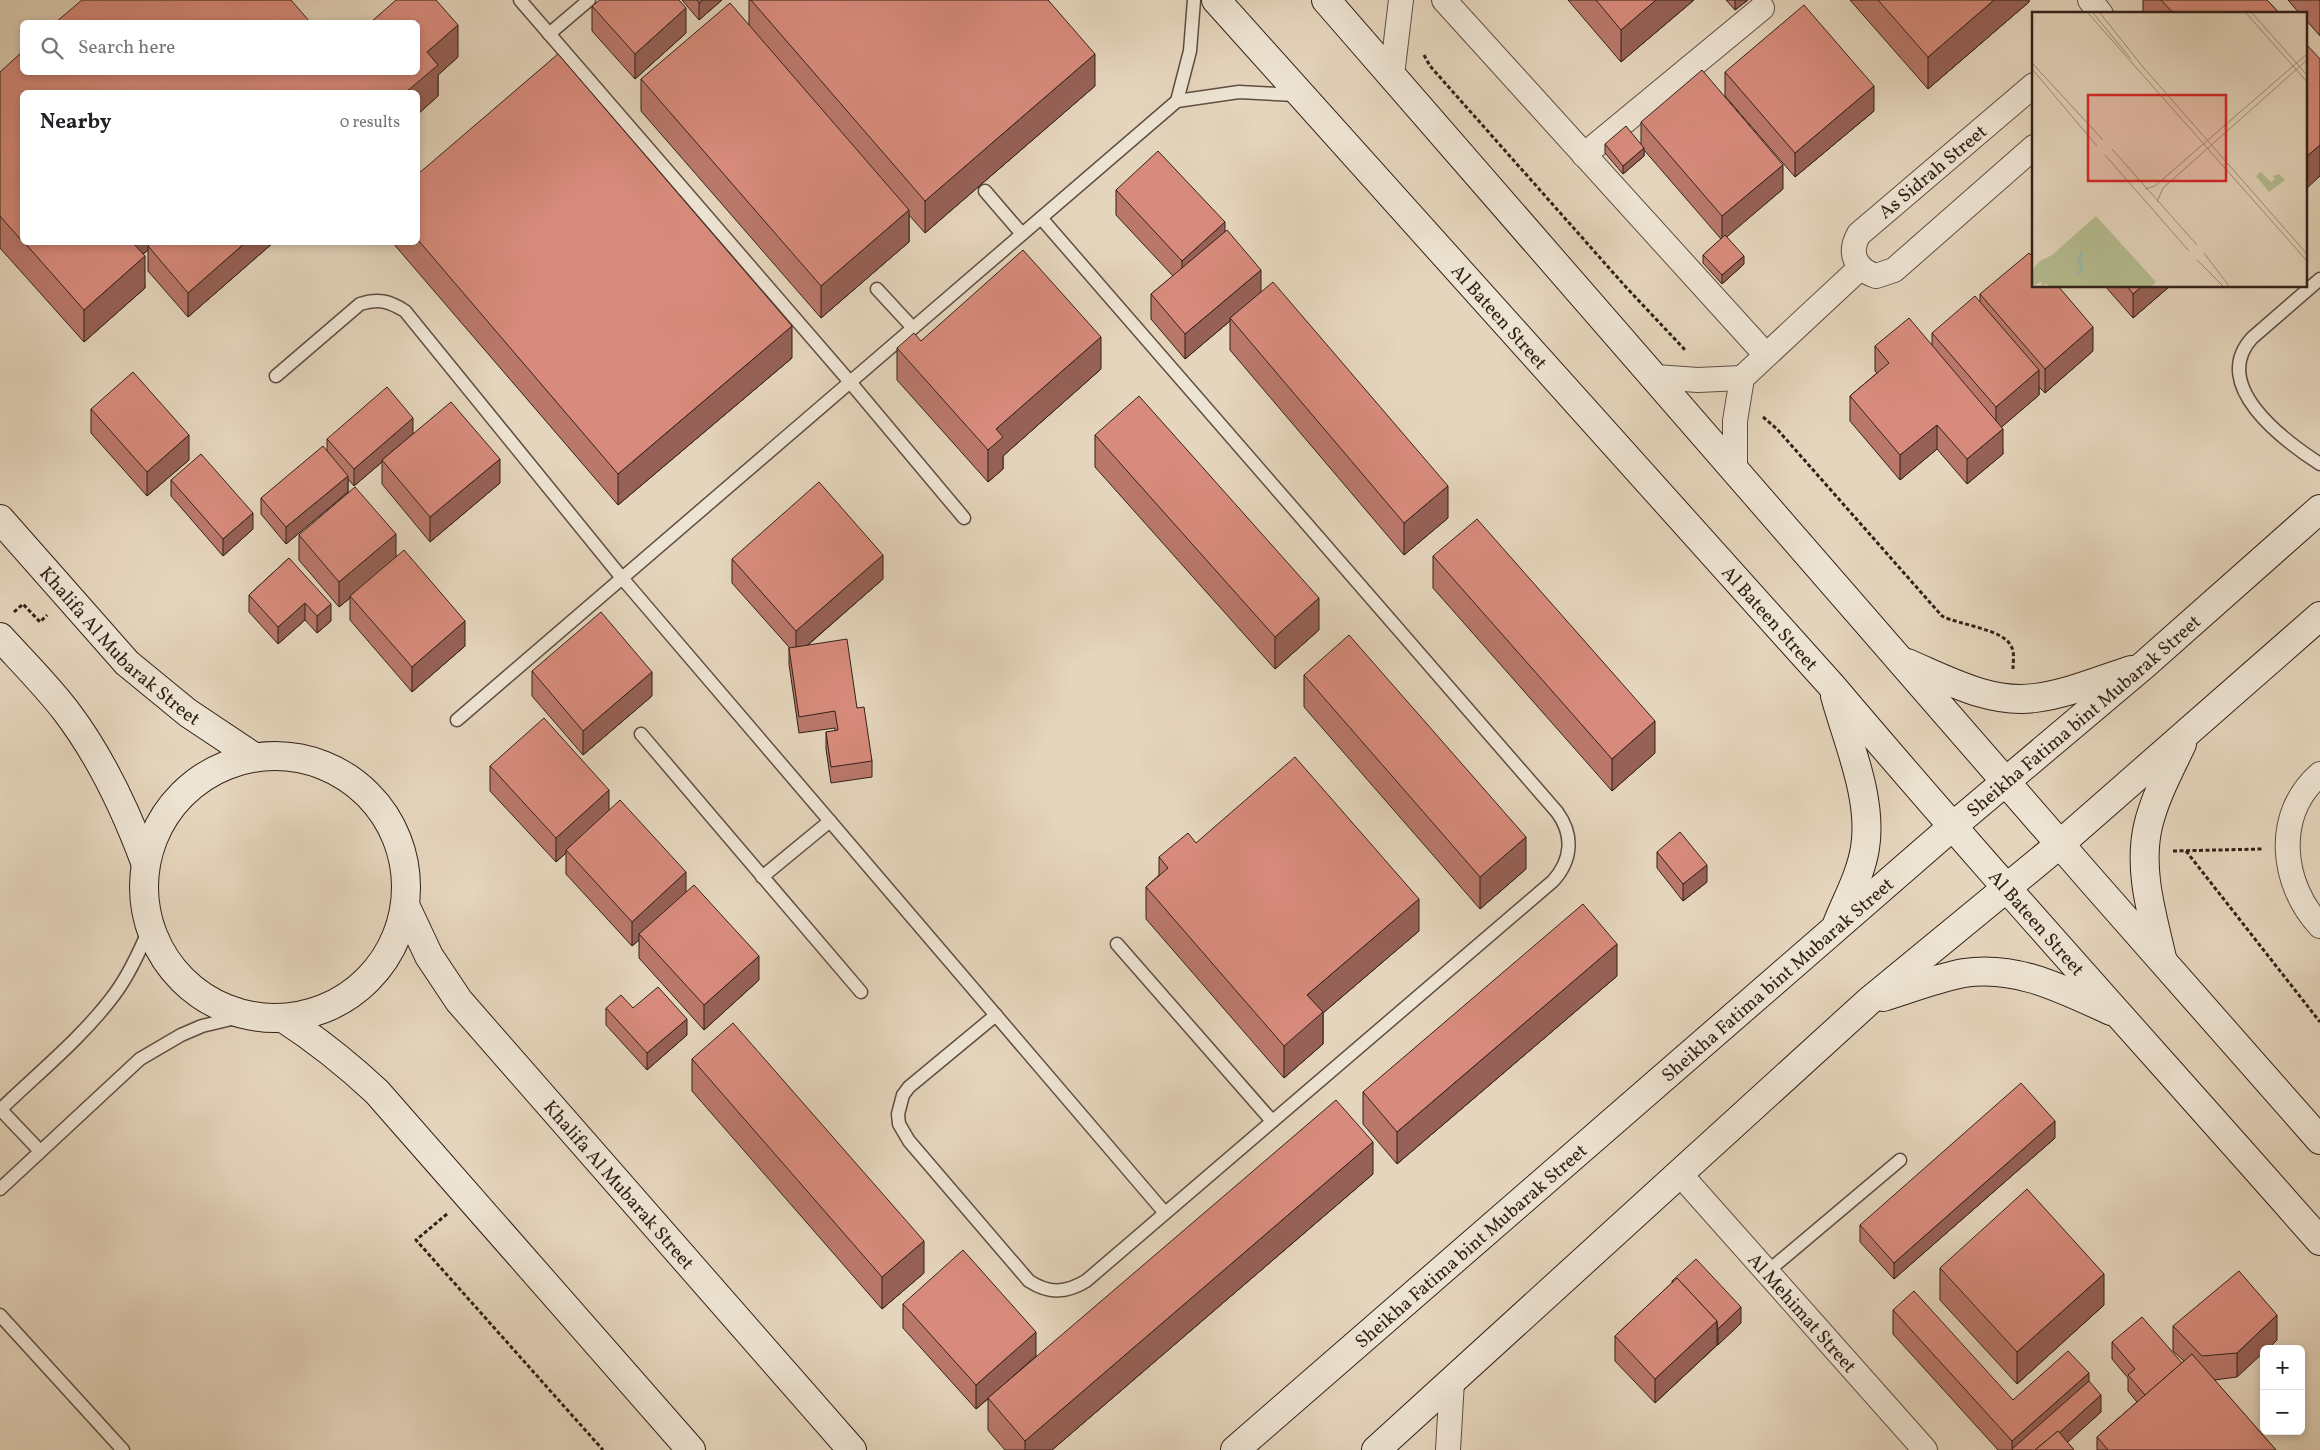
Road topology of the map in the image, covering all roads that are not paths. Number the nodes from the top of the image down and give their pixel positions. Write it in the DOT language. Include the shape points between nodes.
graph roads {
  1 [pos="520,0"];
  2 [pos="589,0"];
  3 [pos="1194,0"];
  4 [pos="1216,0"];
  5 [pos="1326,0"];
  6 [pos="1401,0"];
  7 [pos="1444,0"];
  8 [pos="2090,0"];
  9 [pos="1762,8"];
  10 [pos="2099,12"];
  11 [pos="549,34"];
  12 [pos="1392,75"];
  13 [pos="2032,87"];
  14 [pos="1301,95"];
  15 [pos="1177,101"];
  16 [pos="2032,149"];
  17 [pos="1584,155"];
  18 [pos="985,191"];
  19 [pos="1041,218"];
  20 [pos="1022,234"];
  21 [pos="1860,268"];
  22 [pos="2320,279"];
  23 [pos="877,289"];
  24 [pos="913,328"];
  25 [pos="1766,356"];
  26 [pos="276,376"];
  27 [pos="1655,377"];
  28 [pos="1742,378"];
  29 [pos="850,382"];
  30 [pos="2320,464"];
  31 [pos="1735,470"];
  32 [pos="2320,509"];
  33 [pos="964,518"];
  34 [pos="0,519"];
  35 [pos="622,578"];
  36 [pos="2317,620"];
  37 [pos="6,625"];
  38 [pos="1901,660"];
  39 [pos="2144,665"];
  40 [pos="1831,685"];
  41 [pos="456,720"];
  42 [pos="641,734"];
  43 [pos="2186,735"];
  44 [pos="254,757"];
  45 [pos="2320,774"];
  46 [pos="2006,781"];
  47 [pos="830,821"];
  48 [pos="1953,826"];
  49 [pos="2060,844"];
  50 [pos="145,862"];
  51 [pos="762,876"];
  52 [pos="2008,888"];
  53 [pos="406,907"];
  54 [pos="2320,926"];
  55 [pos="150,927"];
  56 [pos="1835,929"];
  57 [pos="1117,944"];
  58 [pos="2163,962"];
  59 [pos="861,992"];
  60 [pos="1869,1001"];
  61 [pos="248,1015"];
  62 [pos="996,1015"];
  63 [pos="2121,1016"];
  64 [pos="283,1018"];
  65 [pos="0,1109"];
  66 [pos="1272,1121"];
  67 [pos="2320,1140"];
  68 [pos="40,1151"];
  69 [pos="1900,1160"];
  70 [pos="1680,1174"];
  71 [pos="0,1189"];
  72 [pos="1165,1213"];
  73 [pos="2320,1241"];
  74 [pos="1767,1272"];
  75 [pos="0,1315"];
  76 [pos="1452,1381"];
  77 [pos="123,1450"];
  78 [pos="692,1450"];
  79 [pos="852,1450"];
  80 [pos="1235,1450"];
  81 [pos="1376,1450"];
  82 [pos="1448,1450"];
  83 [pos="1925,1450"];
  1 -- 11 [label="lane"];
  2 -- 11 [label="lane"];
  3 -- 15 [label="lane" via="1190,51"];
  4 -- 14 [label="main road, Al Bateen Street"];
  5 -- 12 [label="main road"];
  6 -- 12 [label="street"];
  7 -- 17 [label="street"];
  8 -- 10 [label="street"];
  9 -- 17 [label="street"];
  11 -- 29 [label="lane"];
  12 -- 27 [label="main road"];
  13 -- 21 [label="street, As Sidrah Street" via="1860,234 1853,251"];
  14 -- 15 [label="lane" via="1239,92"];
  14 -- 40 [label="main road, Al Bateen Street"];
  15 -- 19 [label="lane"];
  16 -- 21 [label="street" via="1894,270 1876,276"];
  17 -- 25 [label="street"];
  18 -- 20 [label="lane"];
  19 -- 20 [label="lane"];
  19 -- 66 [label="lane" via="1557,812 1568,834 1567,860 1552,881"];
  20 -- 24 [label="lane"];
  21 -- 25 [label="street"];
  22 -- 30 [label="lane" via="2245,345 2238,364 2238,377 2243,390 2272,427"];
  23 -- 24 [label="lane"];
  24 -- 29 [label="lane"];
  25 -- 28 [label="street"];
  26 -- 35 [label="lane" via="360,304 384,300 395,304"];
  27 -- 28 [label="street" via="1698,380"];
  27 -- 31 [label="main road"];
  28 -- 31 [label="street" via="1735,422"];
  29 -- 33 [label="lane"];
  29 -- 35 [label="lane"];
  31 -- 38 [label="main road"];
  32 -- 39 [label="main road, Sheikha Fatima bint Mubarak Street"];
  34 -- 44 [label="main road, Khalifa Al Mubarak Street" via="127,663 220,736"];
  35 -- 41 [label="lane"];
  35 -- 47 [label="lane"];
  36 -- 43 [label="main road"];
  37 -- 50 [label="main road" via="85,738 119,798"];
  38 -- 39 [label="main road" via="1961,686 2014,698 2053,695"];
  38 -- 46 [label="main road"];
  39 -- 46 [label="main road, Sheikha Fatima bint Mubarak Street"];
  40 -- 48 [label="main road, Al Bateen Street"];
  40 -- 56 [label="main road" via="1866,804 1867,830 1860,870"];
  42 -- 51 [label="lane"];
  43 -- 49 [label="main road"];
  43 -- 58 [label="main road" via="2156,799 2145,849 2148,896"];
  44 -- 50 [label="main road" via="223,766 195,782 172,804 155,832"];
  44 -- 53 [label="main road" via="285,756 316,761 344,774 368,793 388,818 401,846 407,876"];
  45 -- 54 [label="street" via="2303,793 2294,810 2287,848 2293,883 2309,914"];
  46 -- 48 [label="main road, Sheikha Fatima bint Mubarak Street"];
  46 -- 49 [label="main road"];
  47 -- 51 [label="lane"];
  47 -- 62 [label="lane"];
  48 -- 52 [label="main road, Al Bateen Street"];
  48 -- 56 [label="main road, Sheikha Fatima bint Mubarak Street"];
  49 -- 52 [label="main road"];
  49 -- 58 [label="main road"];
  50 -- 55 [label="main road" via="144,894"];
  51 -- 59 [label="lane"];
  52 -- 60 [label="main road"];
  52 -- 63 [label="main road, Al Bateen Street"];
  53 -- 64 [label="main road" via="398,936 389,953 364,984 339,1001 312,1013"];
  53 -- 79 [label="main road, Khalifa Al Mubarak Street" via="429,956 459,1001"];
  55 -- 61 [label="main road" via="165,958 187,984 216,1004"];
  55 -- 65 [label="lane" via="128,973 104,1007"];
  56 -- 80 [label="main road, Sheikha Fatima bint Mubarak Street"];
  57 -- 66 [label="lane"];
  58 -- 67 [label="main road"];
  60 -- 63 [label="main road" via="1947,977 1983,971 2001,972 2038,979"];
  60 -- 70 [label="main road"];
  61 -- 64 [label="main road"];
  61 -- 68 [label="lane" via="202,1026 140,1059"];
  62 -- 72 [label="lane"];
  62 -- 72 [label="lane" via="909,1087 903,1095 898,1114 903,1134 1021,1273 1040,1288 1064,1291 1076,1288"];
  63 -- 73 [label="main road, Al Bateen Street"];
  64 -- 78 [label="main road" via="348,1064 377,1092"];
  65 -- 68 [label="lane"];
  66 -- 72 [label="lane"];
  68 -- 71 [label="lane"];
  69 -- 74 [label="lane"];
  70 -- 74 [label="street, Al Mehimat Street"];
  70 -- 76 [label="main road"];
  74 -- 83 [label="street, Al Mehimat Street"];
  75 -- 77 [label="lane"];
  76 -- 81 [label="main road"];
  76 -- 82 [label="street"];
}
